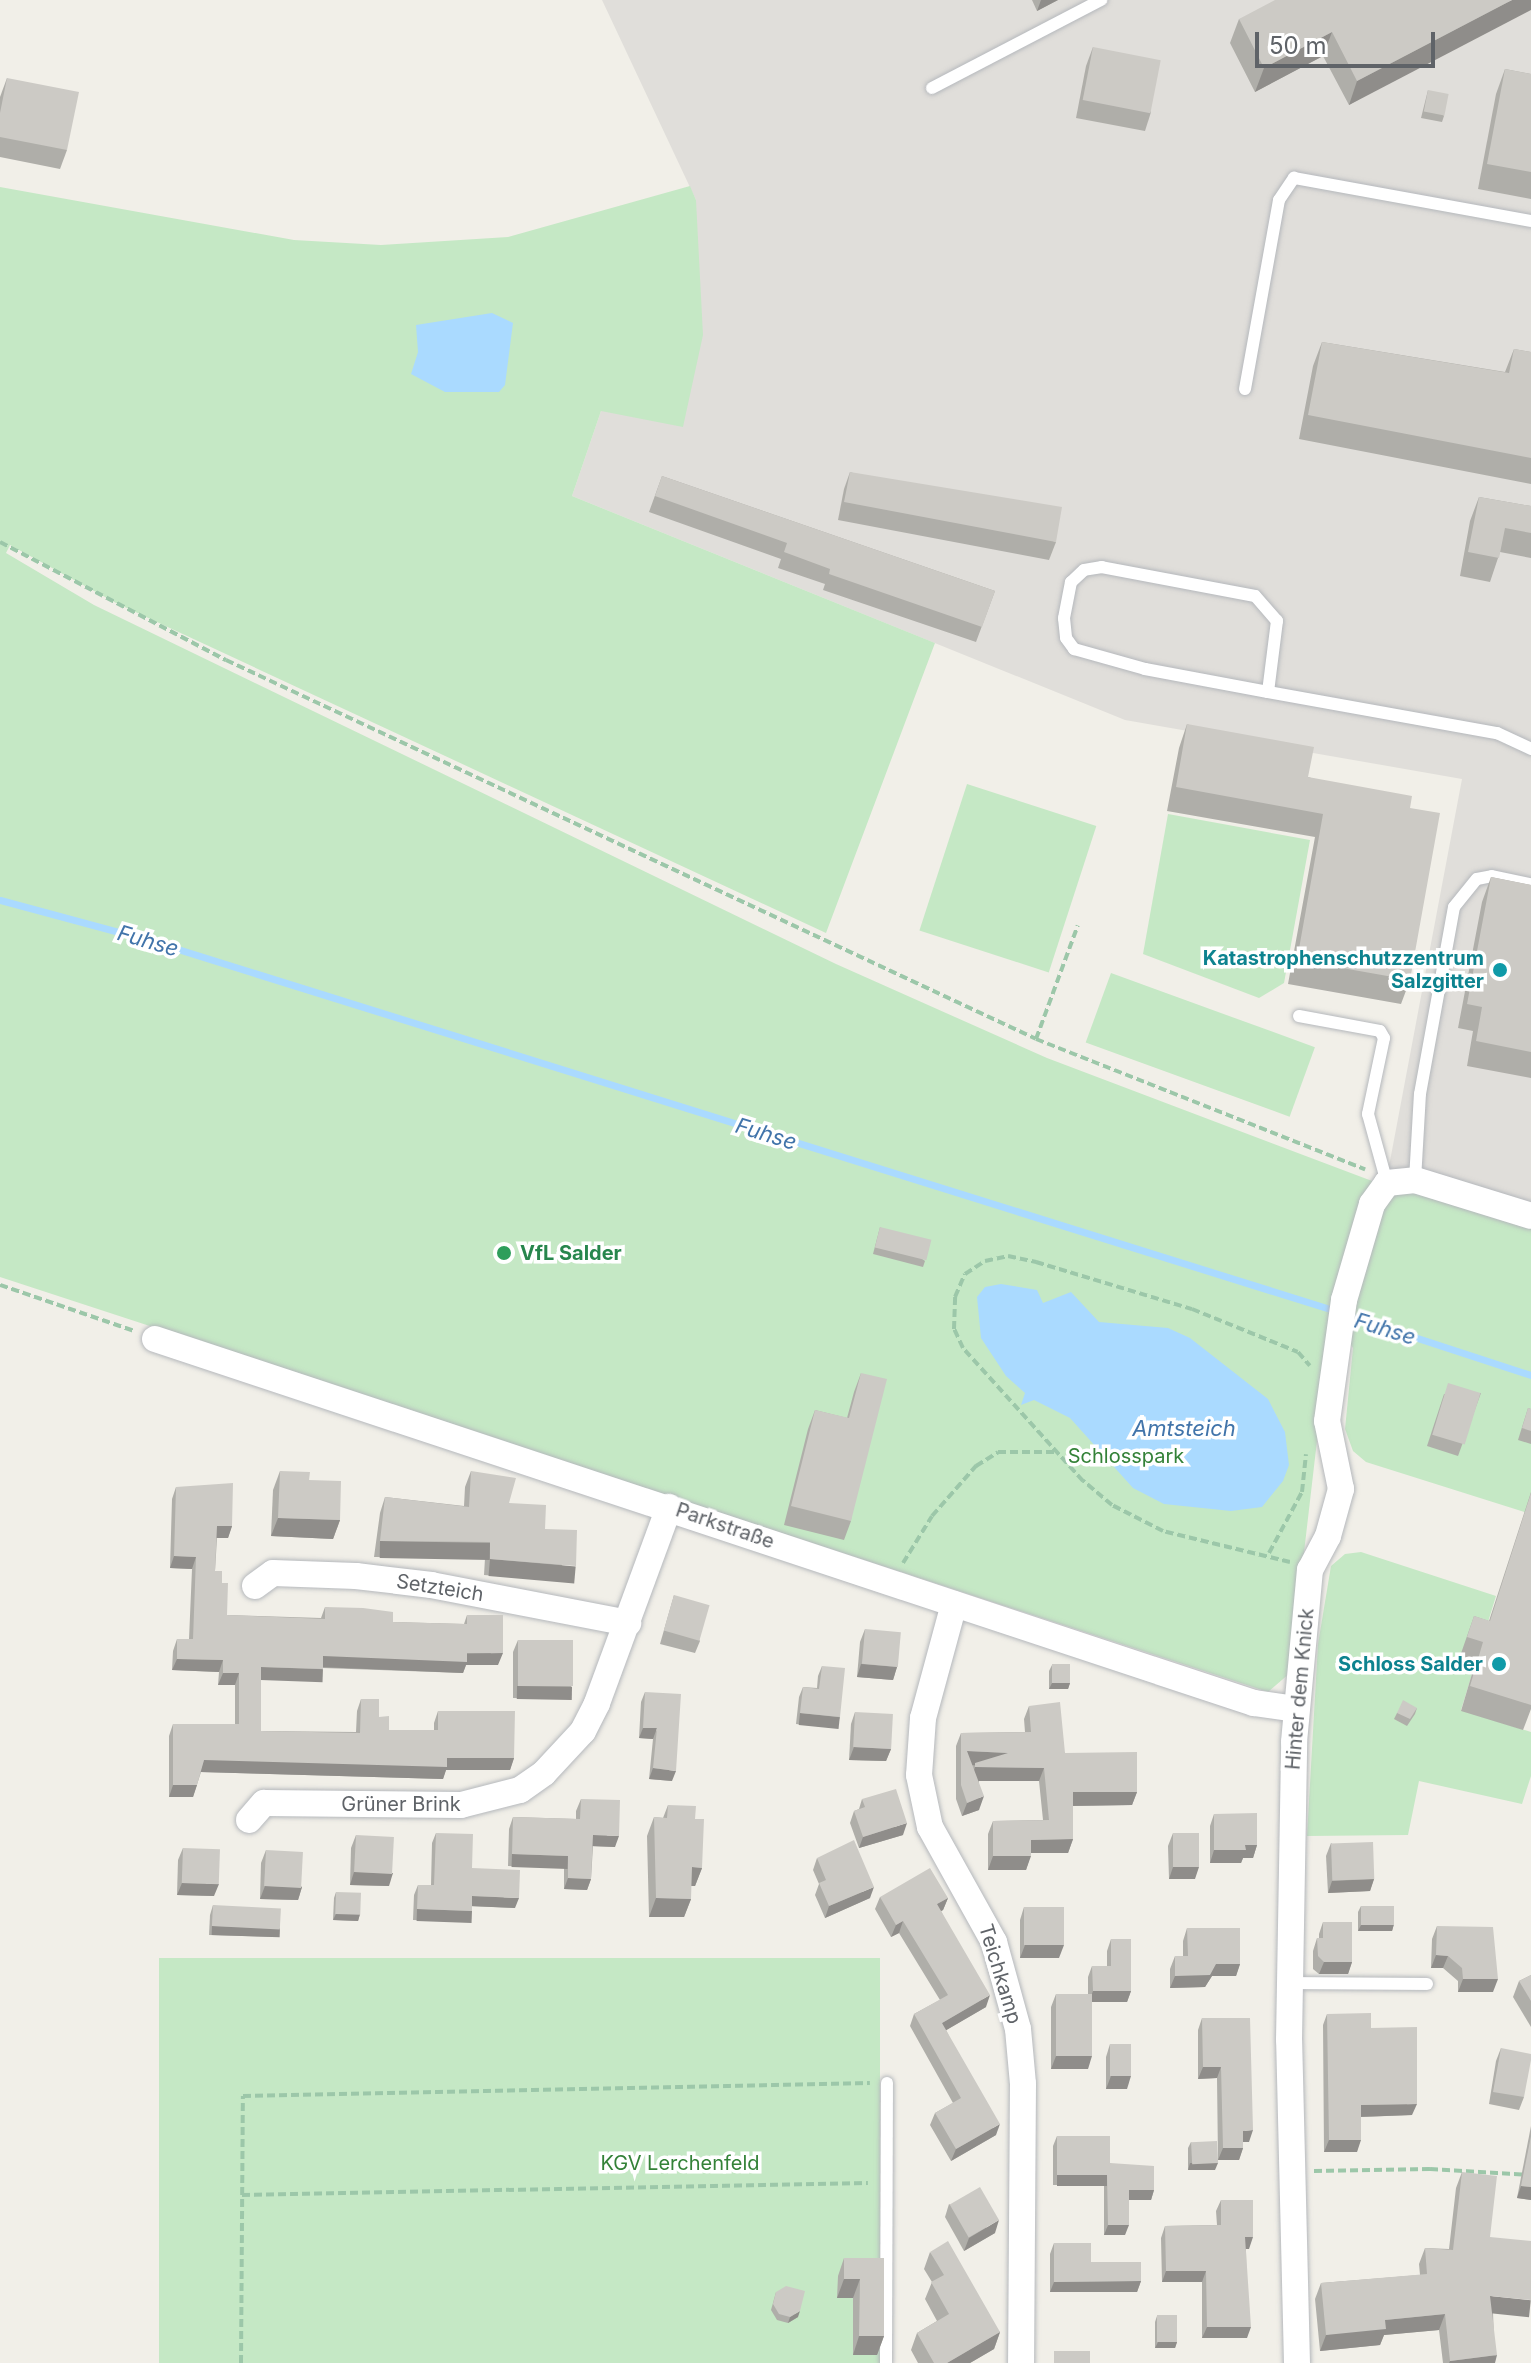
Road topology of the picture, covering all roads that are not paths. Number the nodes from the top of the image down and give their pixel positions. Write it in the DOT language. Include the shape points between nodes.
graph roads {
  1 [pos="1101,0"];
  2 [pos="932,88"];
  3 [pos="1531,221"];
  4 [pos="1245,389"];
  5 [pos="1268,692"];
  6 [pos="1531,749"];
  7 [pos="1531,884"];
  8 [pos="1299,1016"];
  9 [pos="1415,1180"];
  10 [pos="1387,1183"];
  11 [pos="1531,1216"];
  12 [pos="155,1339"];
  13 [pos="669,1507"];
  14 [pos="255,1586"];
  15 [pos="954,1604"];
  16 [pos="628,1623"];
  17 [pos="1296,1709"];
  18 [pos="249,1820"];
  19 [pos="1289,1983"];
  20 [pos="1427,1984"];
  21 [pos="887,2083"];
  22 [pos="886,2363"];
  23 [pos="1021,2363"];
  24 [pos="1297,2363"];
  1 -- 2 [label="lane"];
  3 -- 4 [label="lane" via="1294,178 1279,200"];
  5 -- 5 [label="lane" via="1145,669 1074,649 1066,638 1064,618 1071,582 1084,570 1102,567 1255,596 1277,621"];
  5 -- 6 [label="lane" via="1497,733"];
  7 -- 9 [label="lane" via="1492,876 1477,879 1454,907 1420,1094"];
  8 -- 10 [label="lane" via="1380,1031 1384,1038 1368,1114"];
  9 -- 10 [label="street"];
  9 -- 11 [label="street"];
  10 -- 17 [label="street, Hinter dem Knick" via="1372,1204 1344,1300 1327,1421 1341,1489 1328,1536 1310,1570"];
  12 -- 13 [label="street, Parkstraße"];
  13 -- 15 [label="street, Parkstraße"];
  13 -- 16 [label="street, Grüner Brink"];
  14 -- 16 [label="street, Setzteich" via="273,1573 356,1576"];
  15 -- 17 [label="street, Parkstraße" via="1254,1703"];
  15 -- 23 [label="street, Teichkamp" via="923,1718 919,1775 930,1827 994,1942 1018,2029 1023,2084"];
  16 -- 18 [label="street, Grüner Brink" via="583,1731 520,1790 461,1805 264,1803"];
  17 -- 19 [label="street, Hinter dem Knick"];
  19 -- 20 [label="lane"];
  19 -- 24 [label="street, Hinter dem Knick"];
  21 -- 22 [label="lane"];
}
